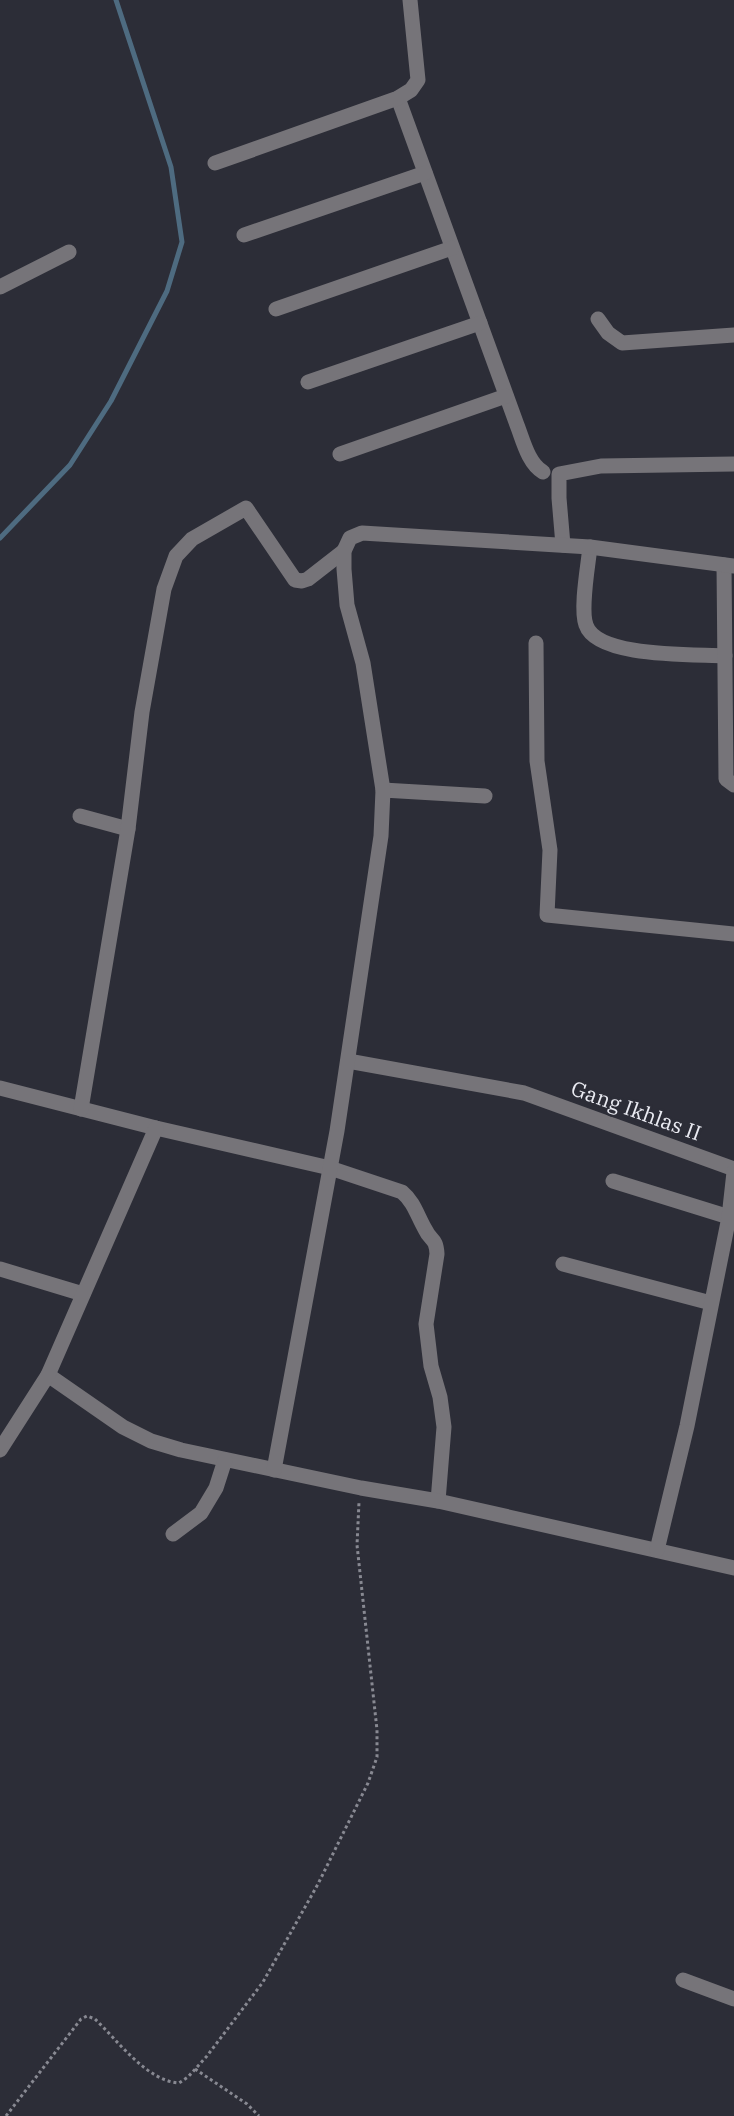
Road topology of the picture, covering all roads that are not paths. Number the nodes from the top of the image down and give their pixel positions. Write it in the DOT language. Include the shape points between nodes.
graph roads {
  1 [pos="410,0"];
  2 [pos="398,98"];
  3 [pos="215,162"];
  4 [pos="425,173"];
  5 [pos="244,235"];
  6 [pos="452,248"];
  7 [pos="69,252"];
  8 [pos="0,287"];
  9 [pos="276,309"];
  10 [pos="597,319"];
  11 [pos="480,323"];
  12 [pos="734,335"];
  13 [pos="308,382"];
  14 [pos="506,396"];
  15 [pos="340,454"];
  16 [pos="734,464"];
  17 [pos="543,472"];
  18 [pos="563,545"];
  19 [pos="590,547"];
  20 [pos="344,551"];
  21 [pos="729,565"];
  22 [pos="536,643"];
  23 [pos="725,656"];
  24 [pos="734,785"];
  25 [pos="383,790"];
  26 [pos="485,796"];
  27 [pos="80,816"];
  28 [pos="128,829"];
  29 [pos="734,934"];
  30 [pos="348,1061"];
  31 [pos="0,1088"];
  32 [pos="81,1109"];
  33 [pos="156,1128"];
  34 [pos="330,1168"];
  35 [pos="734,1170"];
  36 [pos="613,1181"];
  37 [pos="729,1217"];
  38 [pos="563,1264"];
  39 [pos="0,1269"];
  40 [pos="83,1294"];
  41 [pos="711,1303"];
  42 [pos="48,1375"];
  43 [pos="0,1450"];
  44 [pos="225,1460"];
  45 [pos="274,1470"];
  46 [pos="438,1501"];
  47 [pos="173,1534"];
  48 [pos="657,1550"];
  49 [pos="734,1568"];
  50 [pos="683,1980"];
  51 [pos="734,1999"];
  1 -- 2 [label="street" via="418,80"];
  2 -- 3 [label="street"];
  2 -- 4 [label="street"];
  4 -- 5 [label="street"];
  4 -- 6 [label="street"];
  6 -- 9 [label="street"];
  6 -- 11 [label="street"];
  7 -- 8 [label="street"];
  10 -- 12 [label="street" via="622,343"];
  11 -- 13 [label="street"];
  11 -- 14 [label="street"];
  14 -- 15 [label="street"];
  14 -- 17 [label="street" via="531,458"];
  16 -- 18 [label="street" via="601,466 559,474"];
  18 -- 19 [label="street"];
  18 -- 20 [label="street" via="362,533 350,538"];
  19 -- 21 [label="street"];
  19 -- 23 [label="street" via="584,620 586,628 599,641 627,651"];
  20 -- 25 [label="street" via="347,605 363,663"];
  20 -- 28 [label="street" via="308,579 295,580 246,508 192,539 176,556 164,589 142,712"];
  21 -- 23 [label="street"];
  22 -- 29 [label="street" via="537,761 550,850 547,915"];
  23 -- 24 [label="street" via="726,779"];
  25 -- 26 [label="street"];
  25 -- 30 [label="street" via="381,836"];
  27 -- 28 [label="street"];
  28 -- 32 [label="street"];
  30 -- 34 [label="street"];
  30 -- 35 [label="street, Gang Ikhlas II" via="516,1092"];
  31 -- 32 [label="street"];
  32 -- 33 [label="street"];
  33 -- 34 [label="street"];
  33 -- 40 [label="street"];
  34 -- 45 [label="street"];
  34 -- 46 [label="street" via="402,1192 437,1245 426,1324 444,1427"];
  35 -- 37 [label="street"];
  36 -- 37 [label="street"];
  37 -- 41 [label="street"];
  38 -- 41 [label="street"];
  39 -- 40 [label="street"];
  40 -- 42 [label="street"];
  41 -- 48 [label="street"];
  42 -- 43 [label="street"];
  42 -- 44 [label="street" via="123,1427 151,1441"];
  44 -- 45 [label="street"];
  44 -- 47 [label="street" via="216,1488 201,1513"];
  45 -- 46 [label="street"];
  46 -- 48 [label="street"];
  48 -- 49 [label="street"];
  50 -- 51 [label="street"];
}
